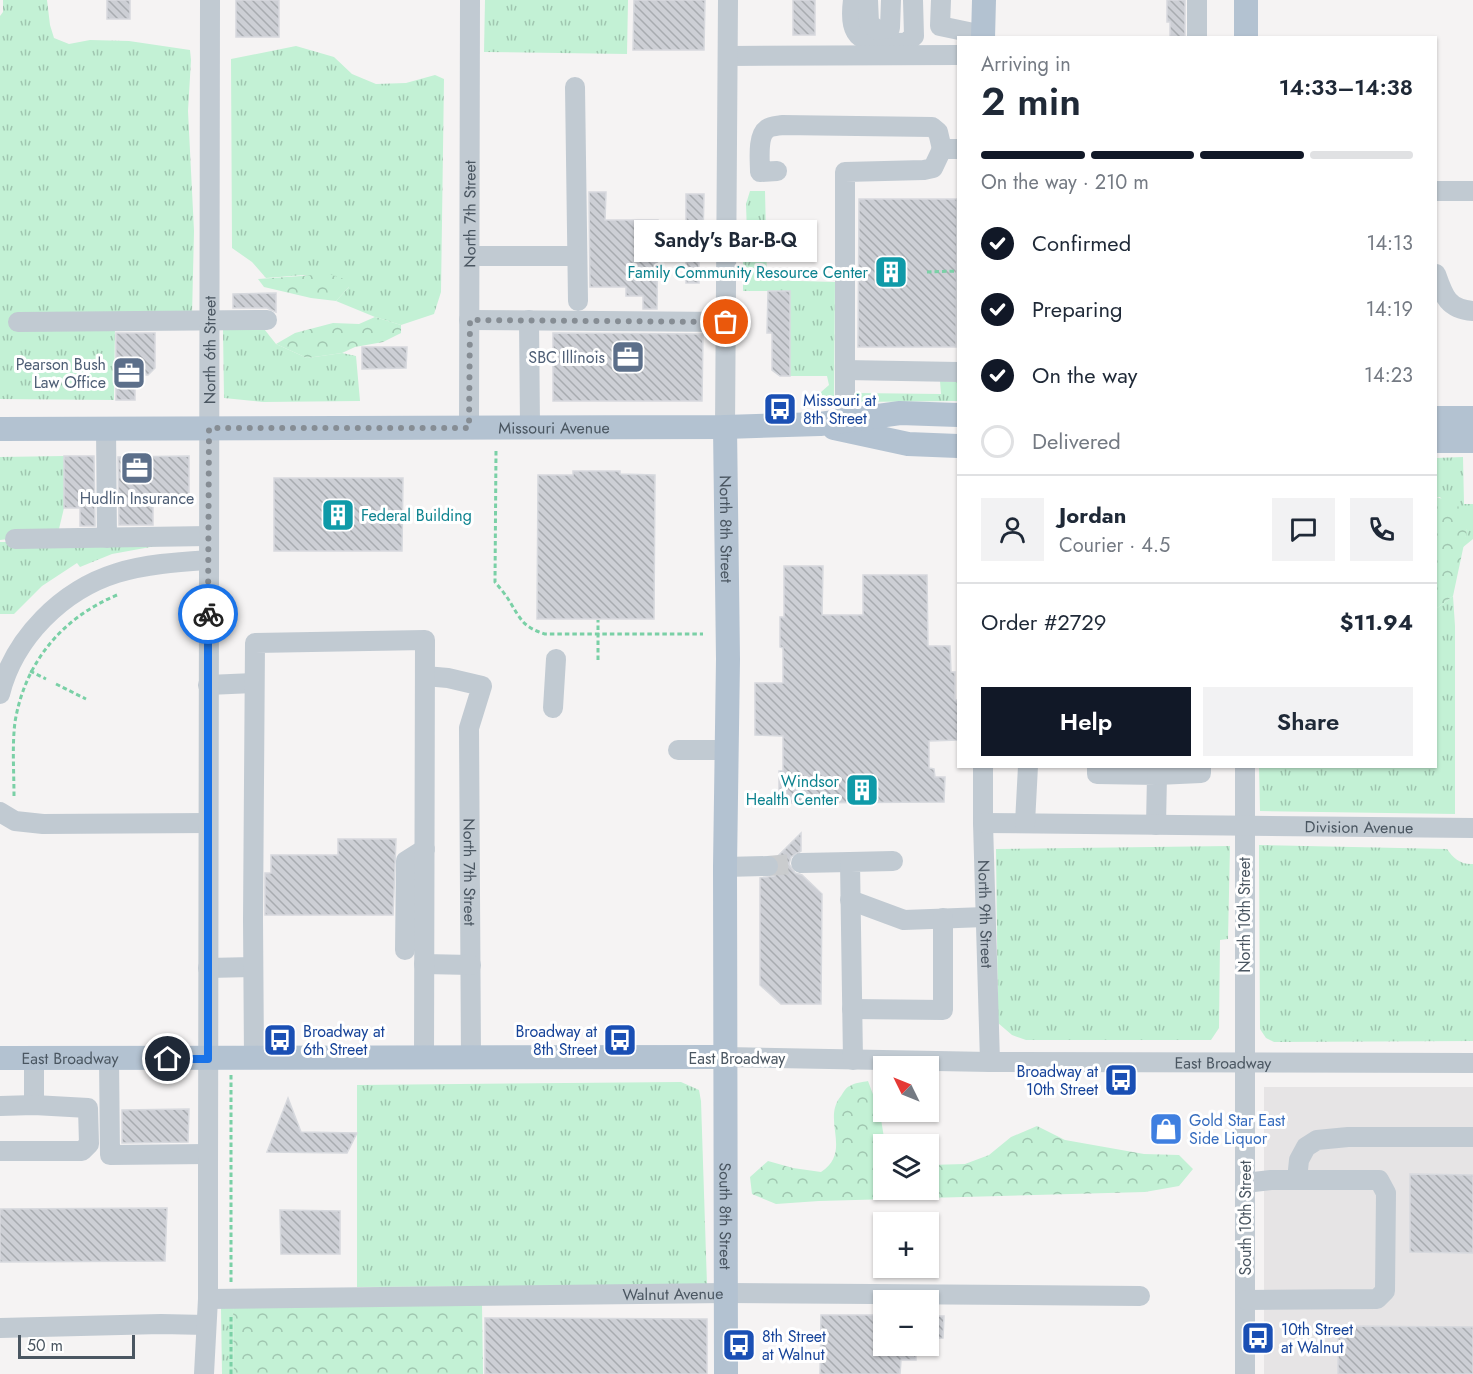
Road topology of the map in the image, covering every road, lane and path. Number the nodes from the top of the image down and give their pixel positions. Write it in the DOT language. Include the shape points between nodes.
graph roads {
  1 [pos="210,0"];
  2 [pos="470,0"];
  3 [pos="728,0"];
  4 [pos="853,0"];
  5 [pos="868,0"];
  6 [pos="891,0"];
  7 [pos="913,0"];
  8 [pos="940,0"];
  9 [pos="984,0"];
  10 [pos="1197,0"];
  11 [pos="1246,0"];
  12 [pos="983,36"];
  13 [pos="1197,36"];
  14 [pos="1246,36"];
  15 [pos="957,55"];
  16 [pos="728,57"];
  17 [pos="575,87"];
  18 [pos="950,149"];
  19 [pos="727,150"];
  20 [pos="760,150"];
  21 [pos="777,171"];
  22 [pos="1437,191"];
  23 [pos="1473,192"];
  24 [pos="470,256"];
  25 [pos="577,256"];
  26 [pos="957,271"];
  27 [pos="927,272"];
  28 [pos="1437,276"];
  29 [pos="578,301"];
  30 [pos="1473,311"];
  31 [pos="267,320"];
  32 [pos="470,320"];
  33 [pos="529,320"];
  34 [pos="18,322"];
  35 [pos="209,322"];
  36 [pos="726,322"];
  37 [pos="844,370"];
  38 [pos="957,372"];
  39 [pos="957,415"];
  40 [pos="1437,418"];
  41 [pos="1473,418"];
  42 [pos="845,421"];
  43 [pos="820,424"];
  44 [pos="530,427"];
  45 [pos="725,427"];
  46 [pos="106,428"];
  47 [pos="209,428"];
  48 [pos="469,428"];
  49 [pos="0,429"];
  50 [pos="1437,441"];
  51 [pos="1473,441"];
  52 [pos="957,446"];
  53 [pos="496,451"];
  54 [pos="209,536"];
  55 [pos="107,538"];
  56 [pos="15,539"];
  57 [pos="208,561"];
  58 [pos="117,595"];
  59 [pos="598,620"];
  60 [pos="598,634"];
  61 [pos="703,634"];
  62 [pos="556,659"];
  63 [pos="598,660"];
  64 [pos="31,672"];
  65 [pos="425,676"];
  66 [pos="46,679"];
  67 [pos="254,683"];
  68 [pos="56,684"];
  69 [pos="208,686"];
  70 [pos="0,694"];
  71 [pos="86,699"];
  72 [pos="554,708"];
  73 [pos="678,750"];
  74 [pos="727,750"];
  75 [pos="983,768"];
  76 [pos="1028,768"];
  77 [pos="1097,768"];
  78 [pos="1201,768"];
  79 [pos="1245,768"];
  80 [pos="1157,775"];
  81 [pos="14,796"];
  82 [pos="0,812"];
  83 [pos="983,823"];
  84 [pos="1025,823"];
  85 [pos="208,824"];
  86 [pos="1156,825"];
  87 [pos="1245,825"];
  88 [pos="1473,828"];
  89 [pos="425,849"];
  90 [pos="893,861"];
  91 [pos="850,862"];
  92 [pos="801,864"];
  93 [pos="768,866"];
  94 [pos="725,867"];
  95 [pos="850,900"];
  96 [pos="986,917"];
  97 [pos="942,918"];
  98 [pos="405,950"];
  99 [pos="424,964"];
  100 [pos="471,965"];
  101 [pos="208,968"];
  102 [pos="253,968"];
  103 [pos="852,1009"];
  104 [pos="725,1057"];
  105 [pos="0,1058"];
  106 [pos="34,1058"];
  107 [pos="109,1058"];
  108 [pos="231,1059"];
  109 [pos="424,1059"];
  110 [pos="471,1059"];
  111 [pos="853,1059"];
  112 [pos="990,1062"];
  113 [pos="1244,1063"];
  114 [pos="1473,1063"];
  115 [pos="34,1105"];
  116 [pos="0,1106"];
  117 [pos="1473,1137"];
  118 [pos="0,1151"];
  119 [pos="208,1154"];
  120 [pos="1297,1180"];
  121 [pos="1245,1183"];
  122 [pos="726,1293"];
  123 [pos="1140,1296"];
  124 [pos="220,1299"];
  125 [pos="1246,1300"];
  126 [pos="206,1325"];
  127 [pos="0,1328"];
  128 [pos="204,1374"];
  129 [pos="231,1374"];
  130 [pos="726,1374"];
  131 [pos="1245,1374"];
  1 -- 35 [label="street, North 6th Street"];
  2 -- 24 [label="street, North 7th Street"];
  3 -- 16 [label="street, North 8th Street"];
  4 -- 7 [label="street" via="852,22 857,35 871,42 906,43 914,36"];
  5 -- 6 [label="street" via="869,23 877,30 890,28"];
  8 -- 12 [label="street" via="940,26"];
  9 -- 12 [label="main road"];
  10 -- 13 [label="street"];
  11 -- 14 [label="main road"];
  15 -- 16 [label="street"];
  16 -- 19 [label="street, North 8th Street"];
  17 -- 25 [label="street"];
  18 -- 20 [label="street" via="932,127 782,125 768,128 762,135"];
  18 -- 37 [label="street" via="933,168 924,170 845,172"];
  19 -- 20 [label="street"];
  19 -- 36 [label="street, North 8th Street"];
  20 -- 21 [label="street" via="760,172"];
  22 -- 23 [label="street"];
  24 -- 25 [label="street"];
  24 -- 32 [label="street, North 7th Street"];
  25 -- 29 [label="street"];
  26 -- 27 [label="path"];
  28 -- 30 [label="street" via="1453,307"];
  31 -- 35 [label="street"];
  32 -- 33 [label="street"];
  32 -- 48 [label="street, North 7th Street"];
  33 -- 36 [label="street"];
  33 -- 44 [label="street"];
  34 -- 35 [label="street"];
  35 -- 47 [label="street, North 6th Street"];
  36 -- 45 [label="street, North 8th Street"];
  37 -- 38 [label="street"];
  37 -- 42 [label="street"];
  39 -- 42 [label="main road, Missouri Avenue" via="900,413"];
  40 -- 41 [label="main road"];
  42 -- 43 [label="main road, Missouri Avenue"];
  43 -- 45 [label="main road, Missouri Avenue"];
  43 -- 52 [label="main road, Missouri Avenue" via="908,444"];
  44 -- 45 [label="main road, Missouri Avenue"];
  44 -- 48 [label="main road, Missouri Avenue"];
  45 -- 74 [label="main road, North 8th Street"];
  46 -- 47 [label="main road, Missouri Avenue"];
  46 -- 49 [label="main road, Missouri Avenue"];
  46 -- 55 [label="street"];
  47 -- 48 [label="main road, Missouri Avenue"];
  47 -- 54 [label="street, North 6th Street"];
  50 -- 51 [label="main road"];
  53 -- 60 [label="path" via="495,582 522,622 532,630 544,634"];
  54 -- 55 [label="street"];
  54 -- 57 [label="street, North 6th Street"];
  55 -- 56 [label="street"];
  57 -- 69 [label="street, North 6th Street"];
  57 -- 70 [label="street" via="138,568 83,589 47,616 26,639"];
  58 -- 64 [label="path" via="67,624 47,645"];
  59 -- 60 [label="path"];
  60 -- 61 [label="path"];
  60 -- 63 [label="path"];
  62 -- 72 [label="street"];
  64 -- 66 [label="path"];
  64 -- 81 [label="path" via="15,724"];
  65 -- 67 [label="street" via="426,640 255,643"];
  65 -- 89 [label="street"];
  65 -- 100 [label="street, North 7th Street" via="482,686 469,728"];
  67 -- 69 [label="street"];
  67 -- 102 [label="street"];
  68 -- 71 [label="path"];
  69 -- 85 [label="street, North 6th Street"];
  73 -- 74 [label="street"];
  74 -- 94 [label="main road, North 8th Street"];
  75 -- 83 [label="street, North 9th Street"];
  76 -- 84 [label="street"];
  77 -- 80 [label="street" via="1097,774"];
  78 -- 80 [label="street" via="1201,773"];
  79 -- 87 [label="street, North 10th Street"];
  80 -- 86 [label="street"];
  82 -- 85 [label="street" via="15,820 43,824"];
  83 -- 84 [label="street, Division Avenue"];
  83 -- 96 [label="street, North 9th Street"];
  84 -- 86 [label="street, Division Avenue"];
  85 -- 101 [label="street, North 6th Street"];
  86 -- 87 [label="street, Division Avenue"];
  87 -- 88 [label="street, Division Avenue"];
  87 -- 113 [label="street, North 10th Street"];
  89 -- 98 [label="street" via="406,861"];
  89 -- 99 [label="street"];
  90 -- 91 [label="street"];
  91 -- 92 [label="street"];
  91 -- 95 [label="street"];
  93 -- 94 [label="street"];
  94 -- 104 [label="main road, North 8th Street"];
  95 -- 97 [label="street" via="904,920"];
  95 -- 103 [label="street"];
  96 -- 97 [label="street"];
  96 -- 112 [label="street, North 9th Street"];
  97 -- 103 [label="street" via="943,1010"];
  99 -- 100 [label="street"];
  99 -- 109 [label="street"];
  100 -- 110 [label="street, North 7th Street"];
  101 -- 102 [label="street"];
  101 -- 108 [label="street, North 6th Street"];
  102 -- 108 [label="street"];
  103 -- 111 [label="street"];
  104 -- 110 [label="main road, East Broadway"];
  104 -- 111 [label="street, East Broadway"];
  104 -- 122 [label="main road, South 8th Street"];
  105 -- 106 [label="main road, East Broadway"];
  106 -- 107 [label="main road, East Broadway"];
  106 -- 115 [label="street"];
  107 -- 108 [label="main road, East Broadway"];
  107 -- 119 [label="street" via="110,1155"];
  108 -- 109 [label="main road, East Broadway"];
  108 -- 119 [label="street"];
  108 -- 124 [label="path"];
  109 -- 110 [label="main road, East Broadway"];
  111 -- 112 [label="street, East Broadway"];
  112 -- 113 [label="street, East Broadway"];
  113 -- 114 [label="street, East Broadway"];
  113 -- 121 [label="street, South 10th Street"];
  115 -- 116 [label="street"];
  115 -- 118 [label="street" via="88,1108 88,1144 82,1151"];
  117 -- 120 [label="street" via="1317,1140 1306,1147 1299,1160"];
  119 -- 124 [label="street"];
  120 -- 121 [label="street"];
  120 -- 125 [label="street" via="1379,1180 1386,1193 1385,1291 1377,1299"];
  121 -- 125 [label="street, South 10th Street"];
  122 -- 123 [label="street, Walnut Avenue"];
  122 -- 124 [label="street, Walnut Avenue"];
  122 -- 130 [label="main road, South 8th Street"];
  124 -- 126 [label="street"];
  124 -- 129 [label="path"];
  125 -- 131 [label="street, South 10th Street"];
  126 -- 127 [label="street"];
  126 -- 128 [label="street"];
}
